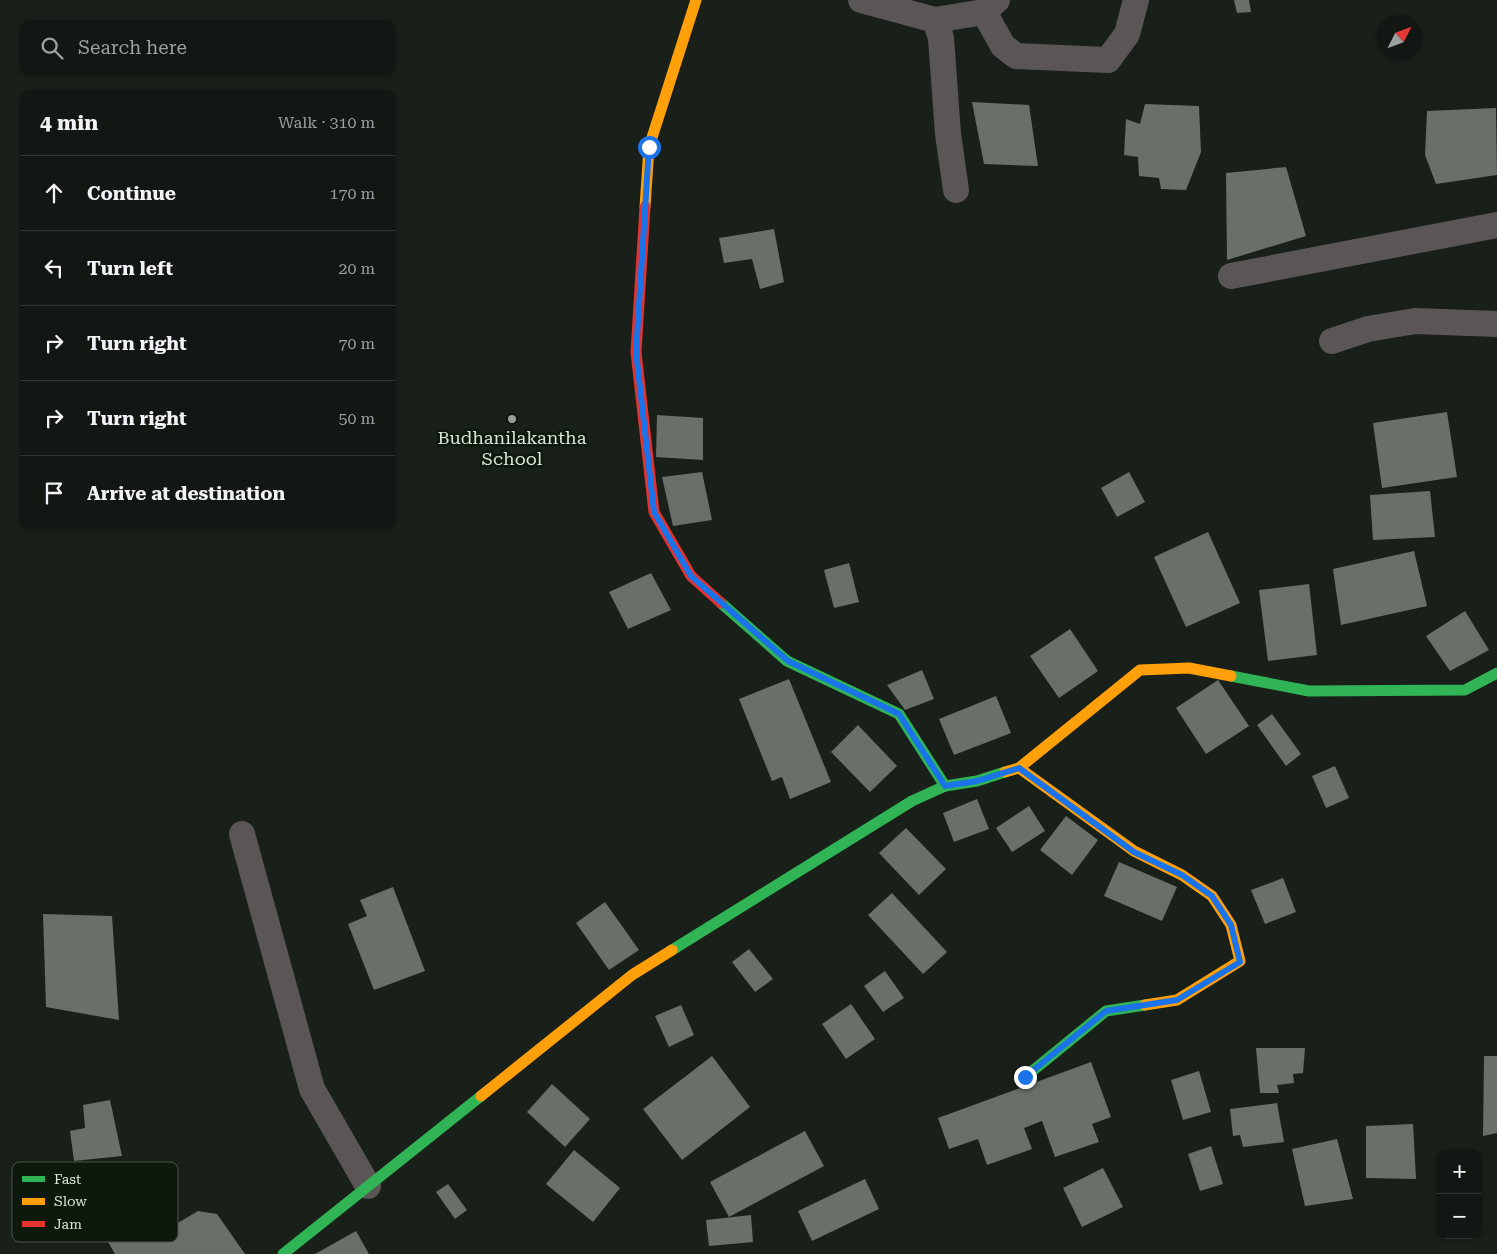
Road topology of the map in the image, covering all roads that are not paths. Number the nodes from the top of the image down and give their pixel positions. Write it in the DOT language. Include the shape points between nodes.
graph roads {
  1 [pos="696,0"];
  2 [pos="861,0"];
  3 [pos="1136,0"];
  4 [pos="990,6"];
  5 [pos="935,20"];
  6 [pos="956,190"];
  7 [pos="1497,225"];
  8 [pos="1231,276"];
  9 [pos="1497,324"];
  10 [pos="1332,341"];
  11 [pos="1497,673"];
  12 [pos="1019,768"];
  13 [pos="945,786"];
  14 [pos="242,834"];
  15 [pos="1025,1077"];
  16 [pos="368,1186"];
  17 [pos="283,1254"];
  1 -- 13 [label="street" via="649,147 636,352 654,512 691,576 788,661 899,714"];
  2 -- 5 [label="street"];
  3 -- 4 [label="street" via="1127,34 1108,60 1016,56 1003,46"];
  4 -- 5 [label="street"];
  5 -- 6 [label="street" via="940,38"];
  7 -- 8 [label="street"];
  9 -- 10 [label="street" via="1415,321 1368,329"];
  11 -- 12 [label="street" via="1466,690 1309,691 1189,668 1140,670"];
  12 -- 13 [label="street" via="977,781"];
  12 -- 15 [label="street" via="1134,852 1182,875 1212,896 1231,925 1240,962 1177,1000 1106,1011"];
  13 -- 16 [label="street" via="912,801 632,975"];
  14 -- 16 [label="street" via="312,1089"];
  16 -- 17 [label="street"];
}
